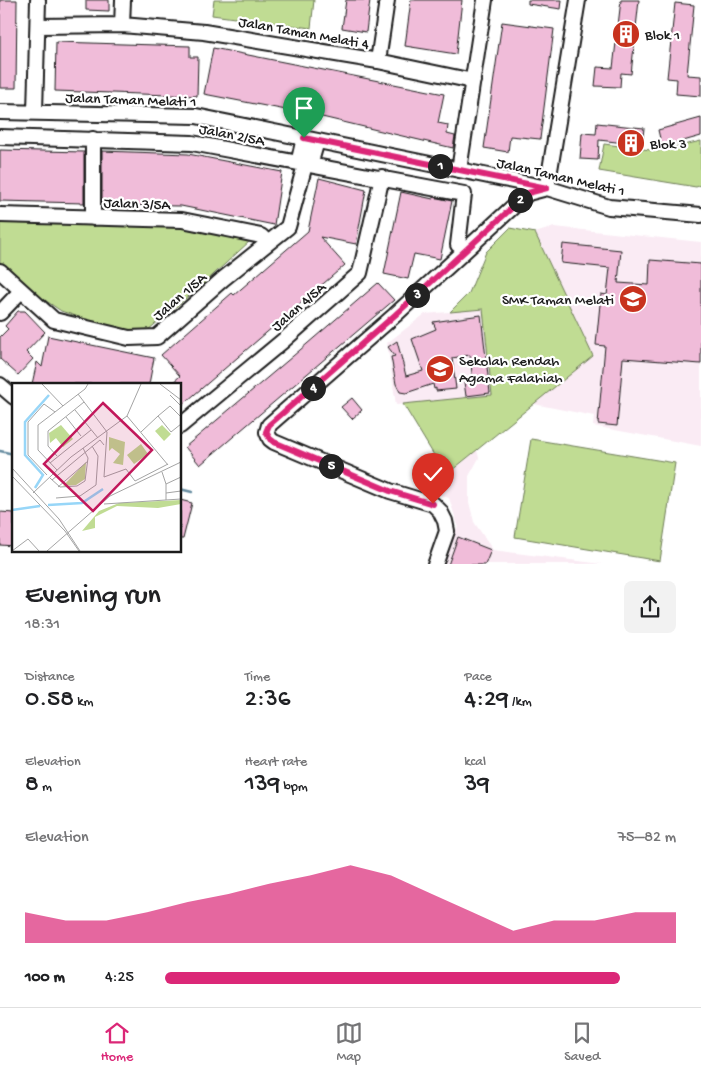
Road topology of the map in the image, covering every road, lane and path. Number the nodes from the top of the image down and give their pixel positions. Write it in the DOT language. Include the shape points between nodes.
graph roads {
  1 [pos="38,0"];
  2 [pos="123,0"];
  3 [pos="387,0"];
  4 [pos="485,0"];
  5 [pos="578,0"];
  6 [pos="38,26"];
  7 [pos="122,26"];
  8 [pos="378,61"];
  9 [pos="473,81"];
  10 [pos="0,112"];
  11 [pos="35,112"];
  12 [pos="0,137"];
  13 [pos="310,139"];
  14 [pos="93,140"];
  15 [pos="305,165"];
  16 [pos="459,170"];
  17 [pos="382,177"];
  18 [pos="547,188"];
  19 [pos="0,215"];
  20 [pos="701,216"];
  21 [pos="93,218"];
  22 [pos="268,243"];
  23 [pos="458,245"];
  24 [pos="0,271"];
  25 [pos="21,291"];
  26 [pos="0,313"];
  27 [pos="0,385"];
  28 [pos="12,396"];
  29 [pos="181,425"];
  30 [pos="435,564"];
  1 -- 6 [label="street"];
  2 -- 7 [label="street"];
  3 -- 8 [label="street"];
  4 -- 9 [label="street"];
  5 -- 18 [label="street"];
  6 -- 7 [label="street, Jalan Taman Melati 4"];
  6 -- 11 [label="street"];
  7 -- 8 [label="street, Jalan Taman Melati 4" via="204,32"];
  8 -- 9 [label="street, Jalan Taman Melati 4"];
  9 -- 16 [label="street"];
  10 -- 11 [label="street, Jalan Taman Melati 1"];
  11 -- 13 [label="street, Jalan Taman Melati 1" via="196,116"];
  12 -- 14 [label="street, Jalan 2/5A"];
  13 -- 15 [label="street, Jalan 1/5A" via="312,158"];
  13 -- 16 [label="street, Jalan Taman Melati 1"];
  14 -- 15 [label="street, Jalan 2/5A" via="192,142"];
  14 -- 21 [label="street"];
  15 -- 17 [label="street, Jalan 2/5A"];
  15 -- 22 [label="street, Jalan 1/5A" via="288,227"];
  16 -- 18 [label="street, Jalan Taman Melati 1"];
  17 -- 23 [label="street, Jalan 2/5A" via="464,194"];
  17 -- 29 [label="street, Jalan 4/5A" via="360,273"];
  18 -- 20 [label="street, Jalan Taman Melati 1" via="610,207"];
  18 -- 30 [label="street" via="528,193 269,425 266,432 274,442 390,491 433,504 440,511 447,531"];
  19 -- 21 [label="street, Jalan 3/5A"];
  21 -- 22 [label="street, Jalan 3/5A" via="182,220 261,236"];
  22 -- 25 [label="street, Jalan 1/5A" via="156,337 130,338 54,320"];
  24 -- 25 [label="street, Jalan 1/5A"];
  25 -- 26 [label="street"];
  27 -- 28 [label="street"];
}
